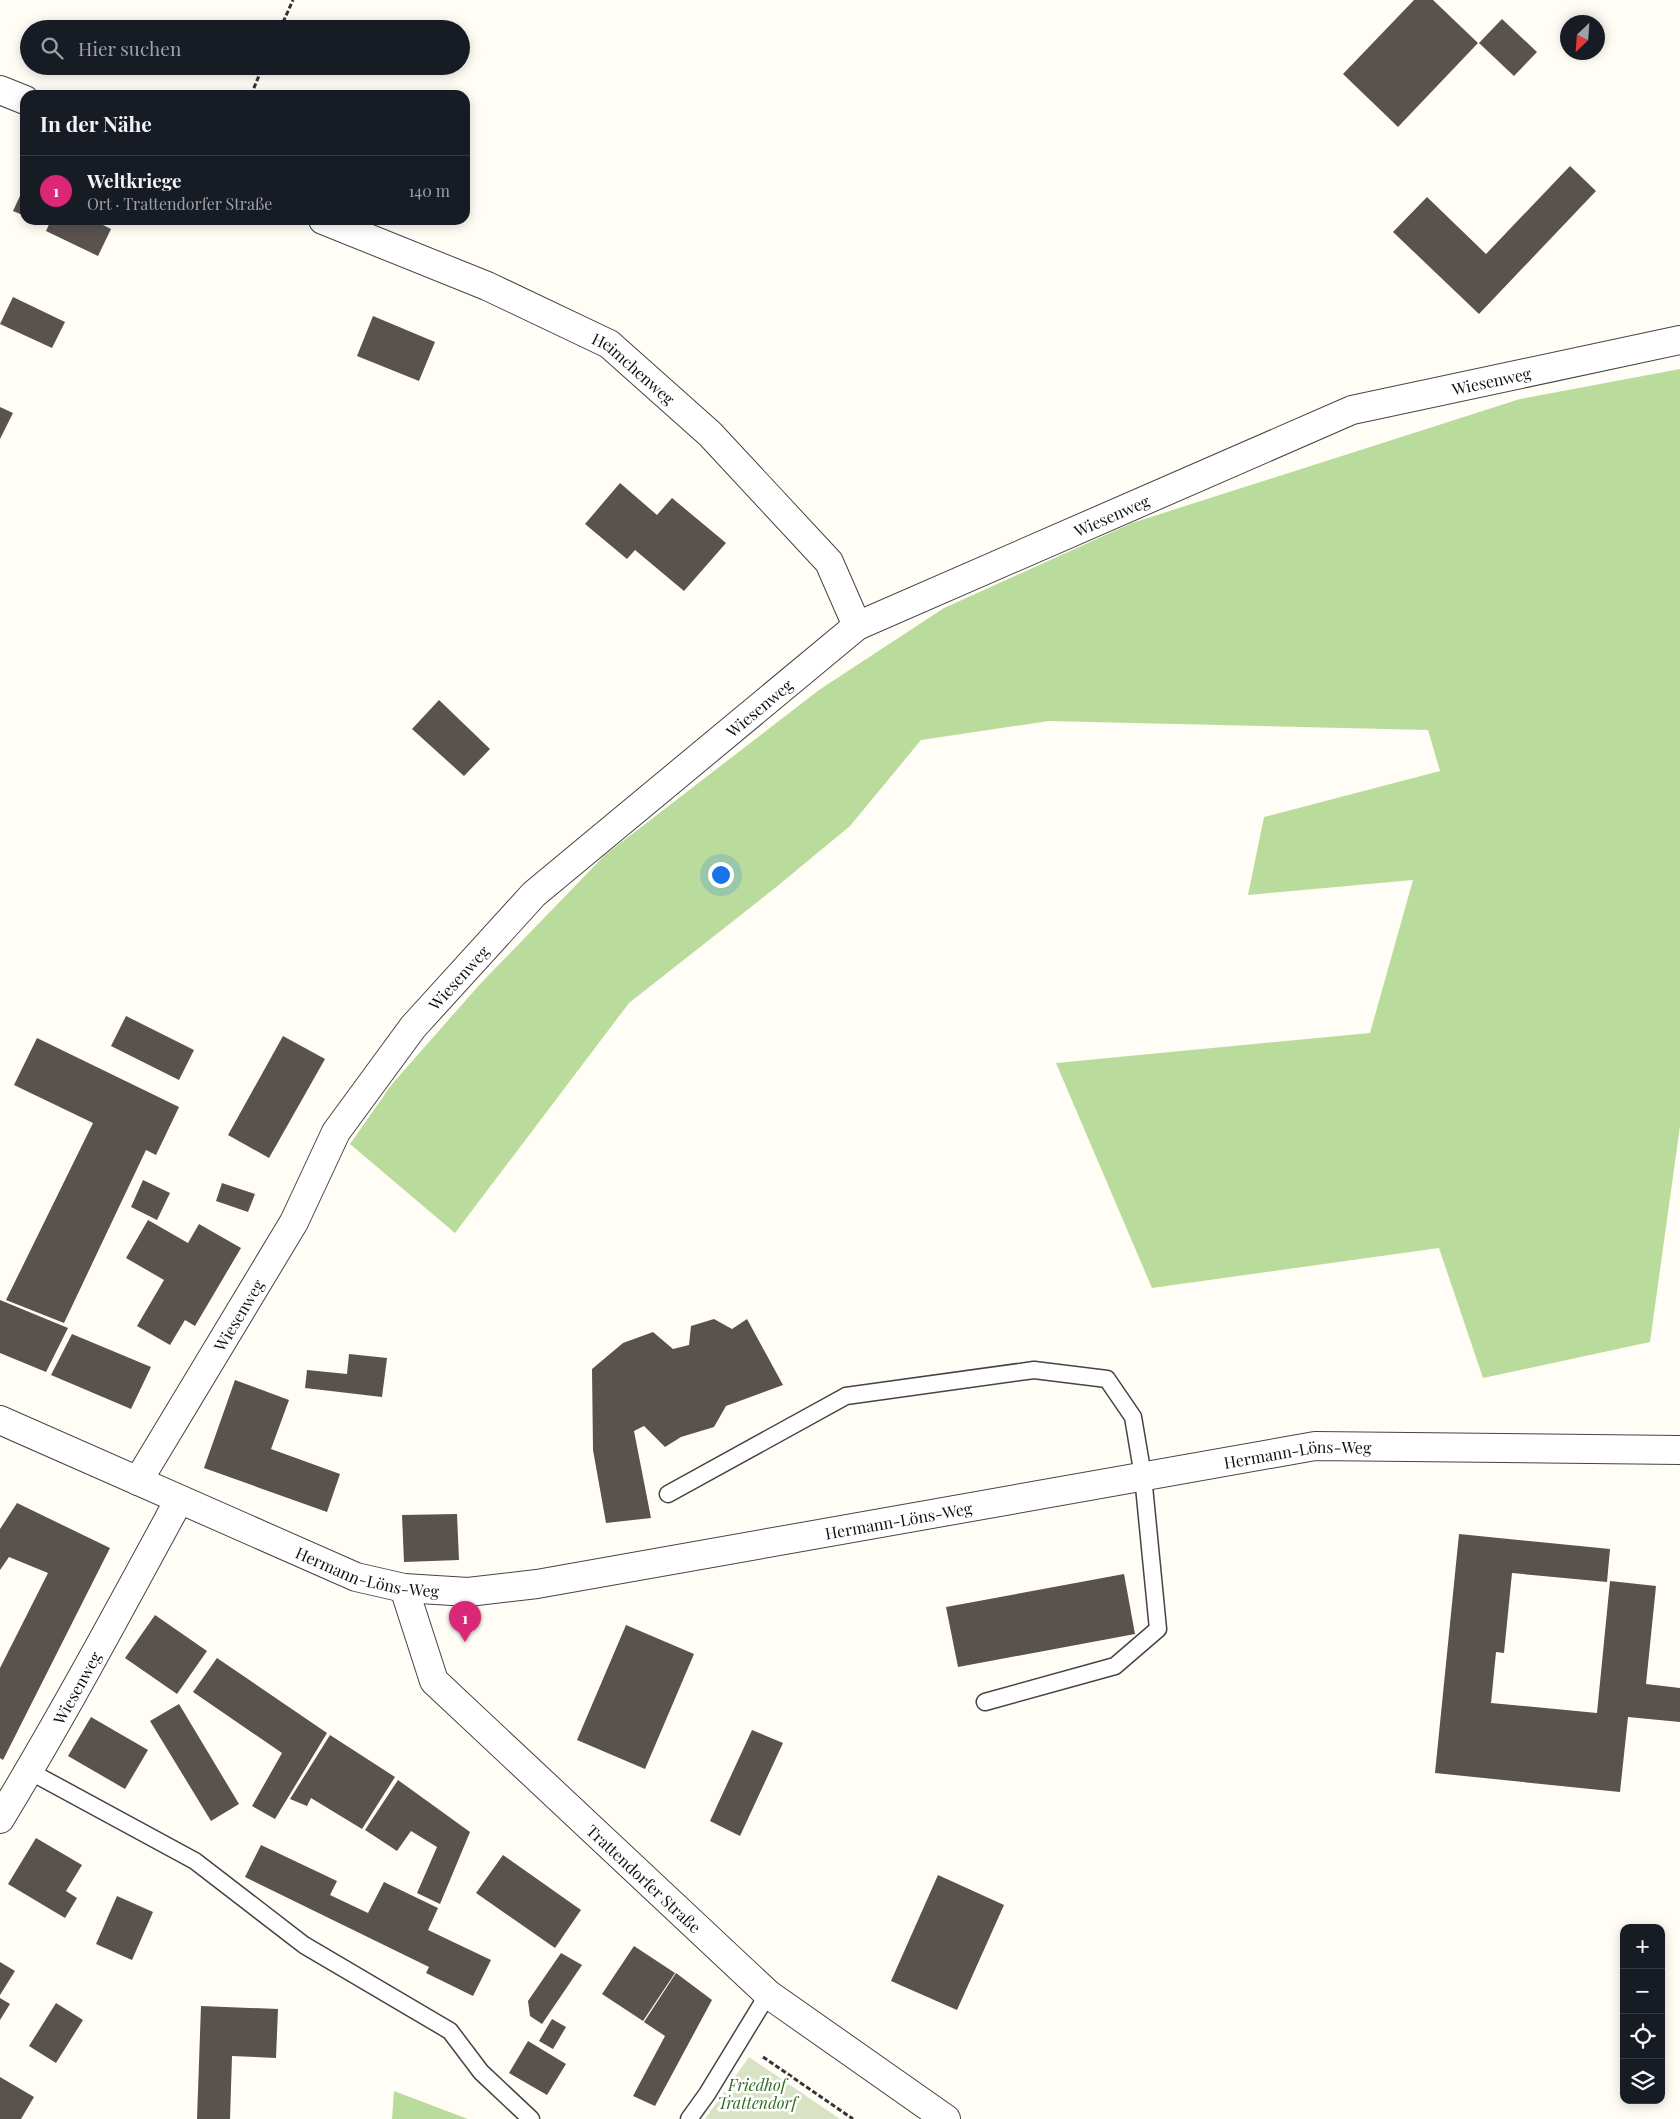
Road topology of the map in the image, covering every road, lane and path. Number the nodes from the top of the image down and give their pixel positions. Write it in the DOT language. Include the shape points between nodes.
graph roads {
  1 [pos="293,0"];
  2 [pos="284,20"];
  3 [pos="260,75"];
  4 [pos="0,90"];
  5 [pos="252,90"];
  6 [pos="20,98"];
  7 [pos="335,225"];
  8 [pos="1680,340"];
  9 [pos="857,626"];
  10 [pos="0,1420"];
  11 [pos="1680,1450"];
  12 [pos="1143,1476"];
  13 [pos="138,1481"];
  14 [pos="668,1494"];
  15 [pos="179,1500"];
  16 [pos="404,1588"];
  17 [pos="986,1702"];
  18 [pos="29,1771"];
  19 [pos="0,1819"];
  20 [pos="768,1994"];
  21 [pos="739,2041"];
  22 [pos="531,2119"];
  23 [pos="689,2119"];
  24 [pos="853,2119"];
  25 [pos="946,2119"];
  1 -- 2 [label="path"];
  3 -- 5 [label="path"];
  4 -- 6 [label="street"];
  7 -- 9 [label="street, Heimchenweg" via="487,286 609,344 710,434 828,562"];
  8 -- 9 [label="street, Wiesenweg" via="1352,410"];
  9 -- 13 [label="street, Wiesenweg" via="534,894 413,1027 336,1132 294,1222"];
  10 -- 13 [label="street"];
  11 -- 12 [label="street, Hermann-Löns-Weg" via="1315,1446"];
  12 -- 14 [label="lane" via="1134,1417 1106,1379 1034,1370 846,1396"];
  12 -- 16 [label="street, Hermann-Löns-Weg" via="537,1584 468,1592"];
  12 -- 17 [label="lane" via="1158,1629 1115,1666"];
  13 -- 15 [label="street, Hermann-Löns-Weg"];
  15 -- 16 [label="street, Hermann-Löns-Weg" via="356,1577"];
  15 -- 18 [label="street, Wiesenweg"];
  16 -- 20 [label="street, Trattendorfer Straße" via="434,1681"];
  18 -- 19 [label="street, Wiesenweg"];
  18 -- 22 [label="lane" via="195,1861 304,1944 450,2030 481,2072"];
  20 -- 21 [label="lane"];
  20 -- 25 [label="street, Trattendorfer Straße"];
  21 -- 23 [label="lane"];
  21 -- 24 [label="path"];
}
